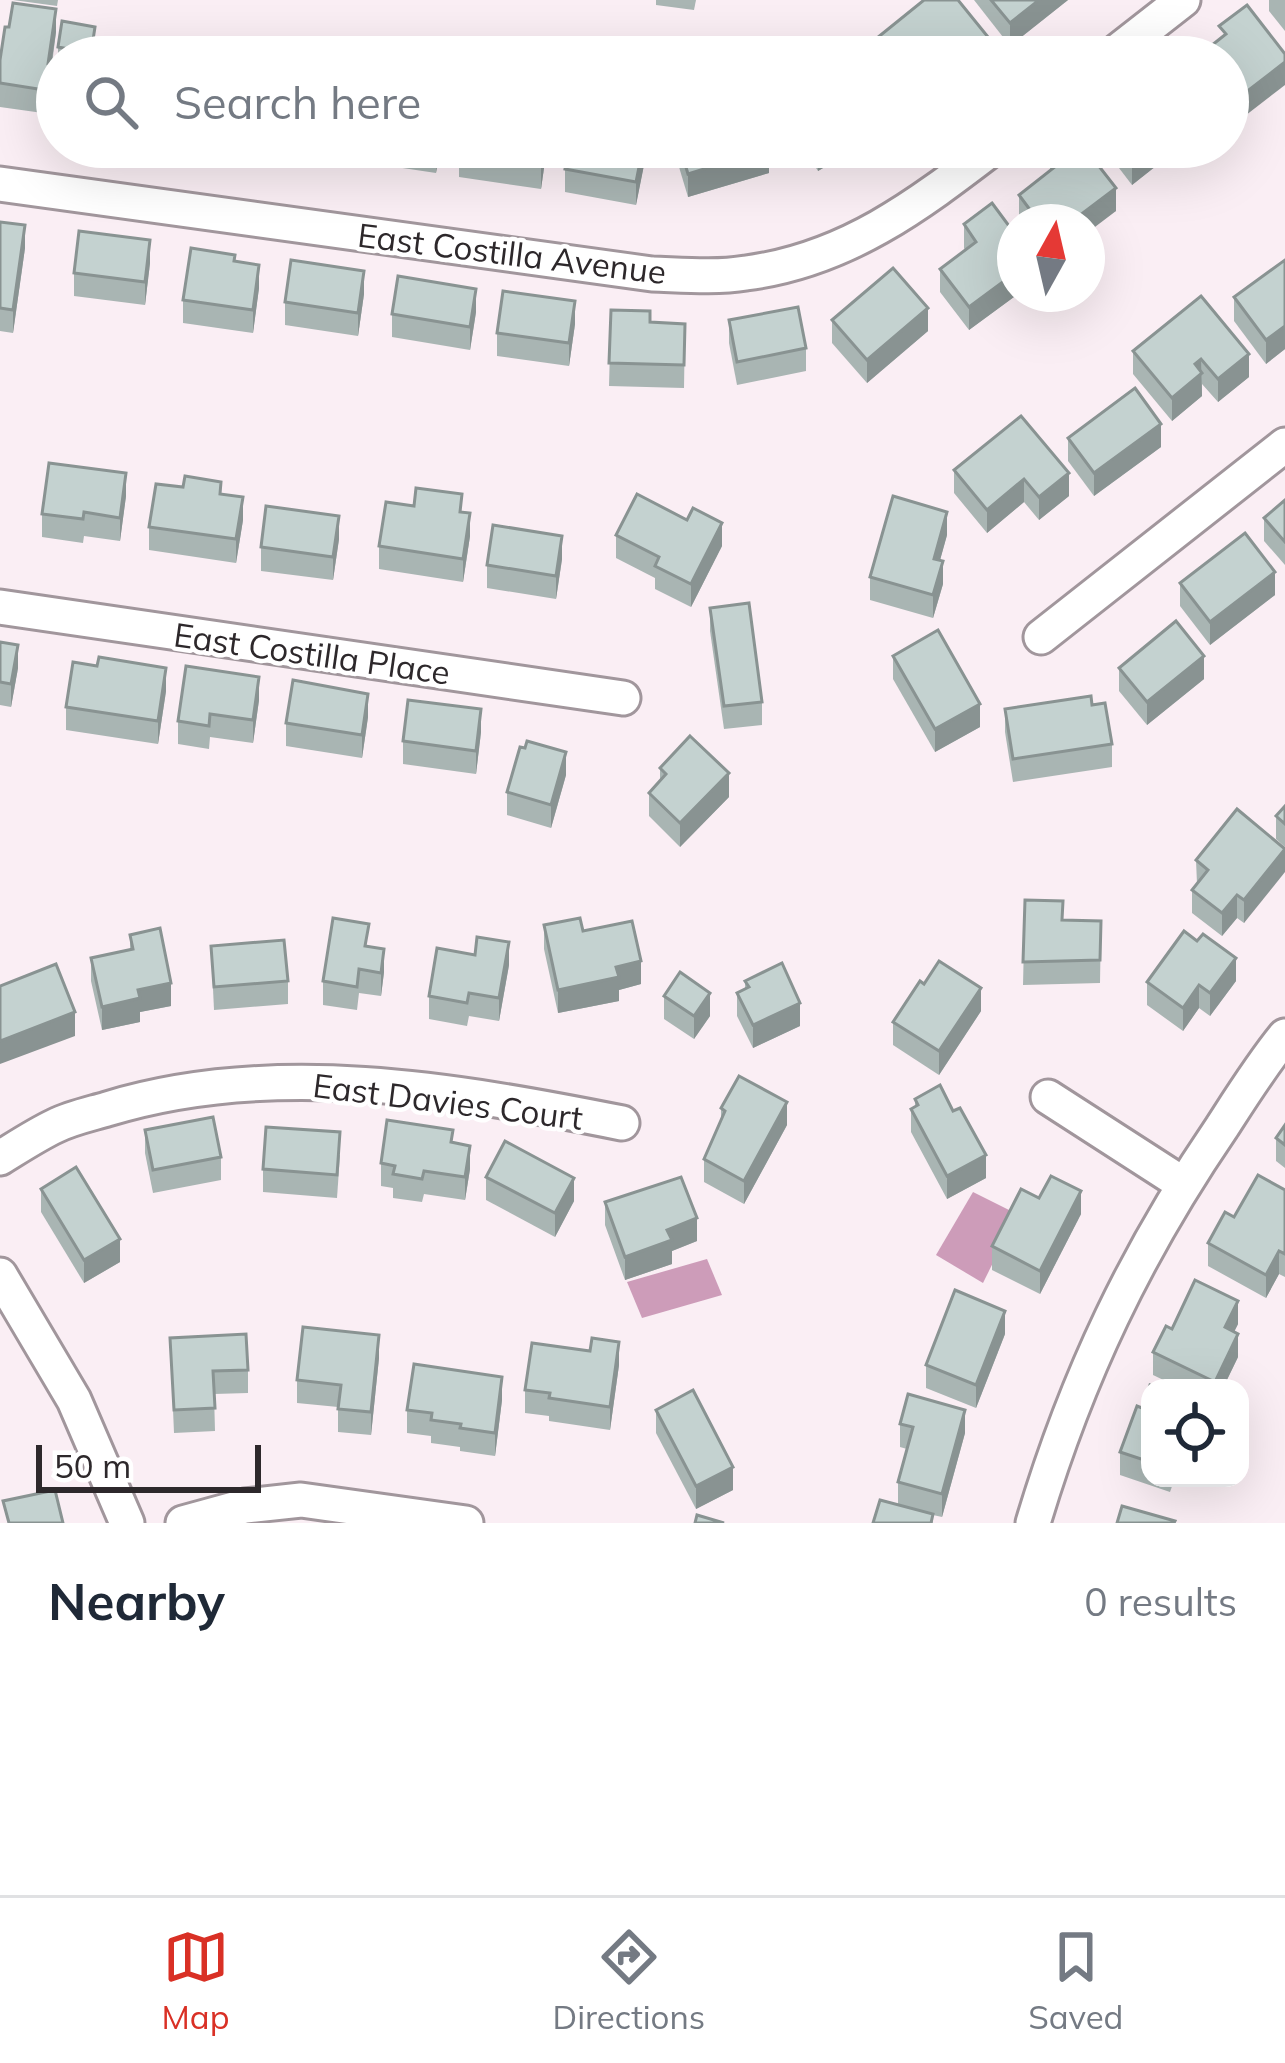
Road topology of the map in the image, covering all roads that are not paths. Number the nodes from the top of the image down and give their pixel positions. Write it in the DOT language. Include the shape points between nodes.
graph roads {
  1 [pos="1183,0"];
  2 [pos="1137,36"];
  3 [pos="967,168"];
  4 [pos="0,184"];
  5 [pos="1285,445"];
  6 [pos="0,607"];
  7 [pos="1041,637"];
  8 [pos="623,698"];
  9 [pos="1285,1036"];
  10 [pos="1048,1097"];
  11 [pos="622,1123"];
  12 [pos="0,1158"];
  13 [pos="1183,1184"];
  14 [pos="6,1297"];
  15 [pos="127,1523"];
  16 [pos="184,1523"];
  17 [pos="466,1523"];
  18 [pos="1033,1523"];
  1 -- 2 [label="street"];
  3 -- 4 [label="street, East Costilla Avenue" via="908,213 828,252 724,275 652,274"];
  5 -- 7 [label="street"];
  6 -- 8 [label="street, East Costilla Place"];
  9 -- 13 [label="street"];
  10 -- 13 [label="street"];
  11 -- 12 [label="street, East Davies Court" via="352,1083 220,1084 58,1124"];
  13 -- 18 [label="street" via="1101,1336"];
  14 -- 15 [label="street" via="74,1400"];
  16 -- 17 [label="street" via="301,1500"];
}
